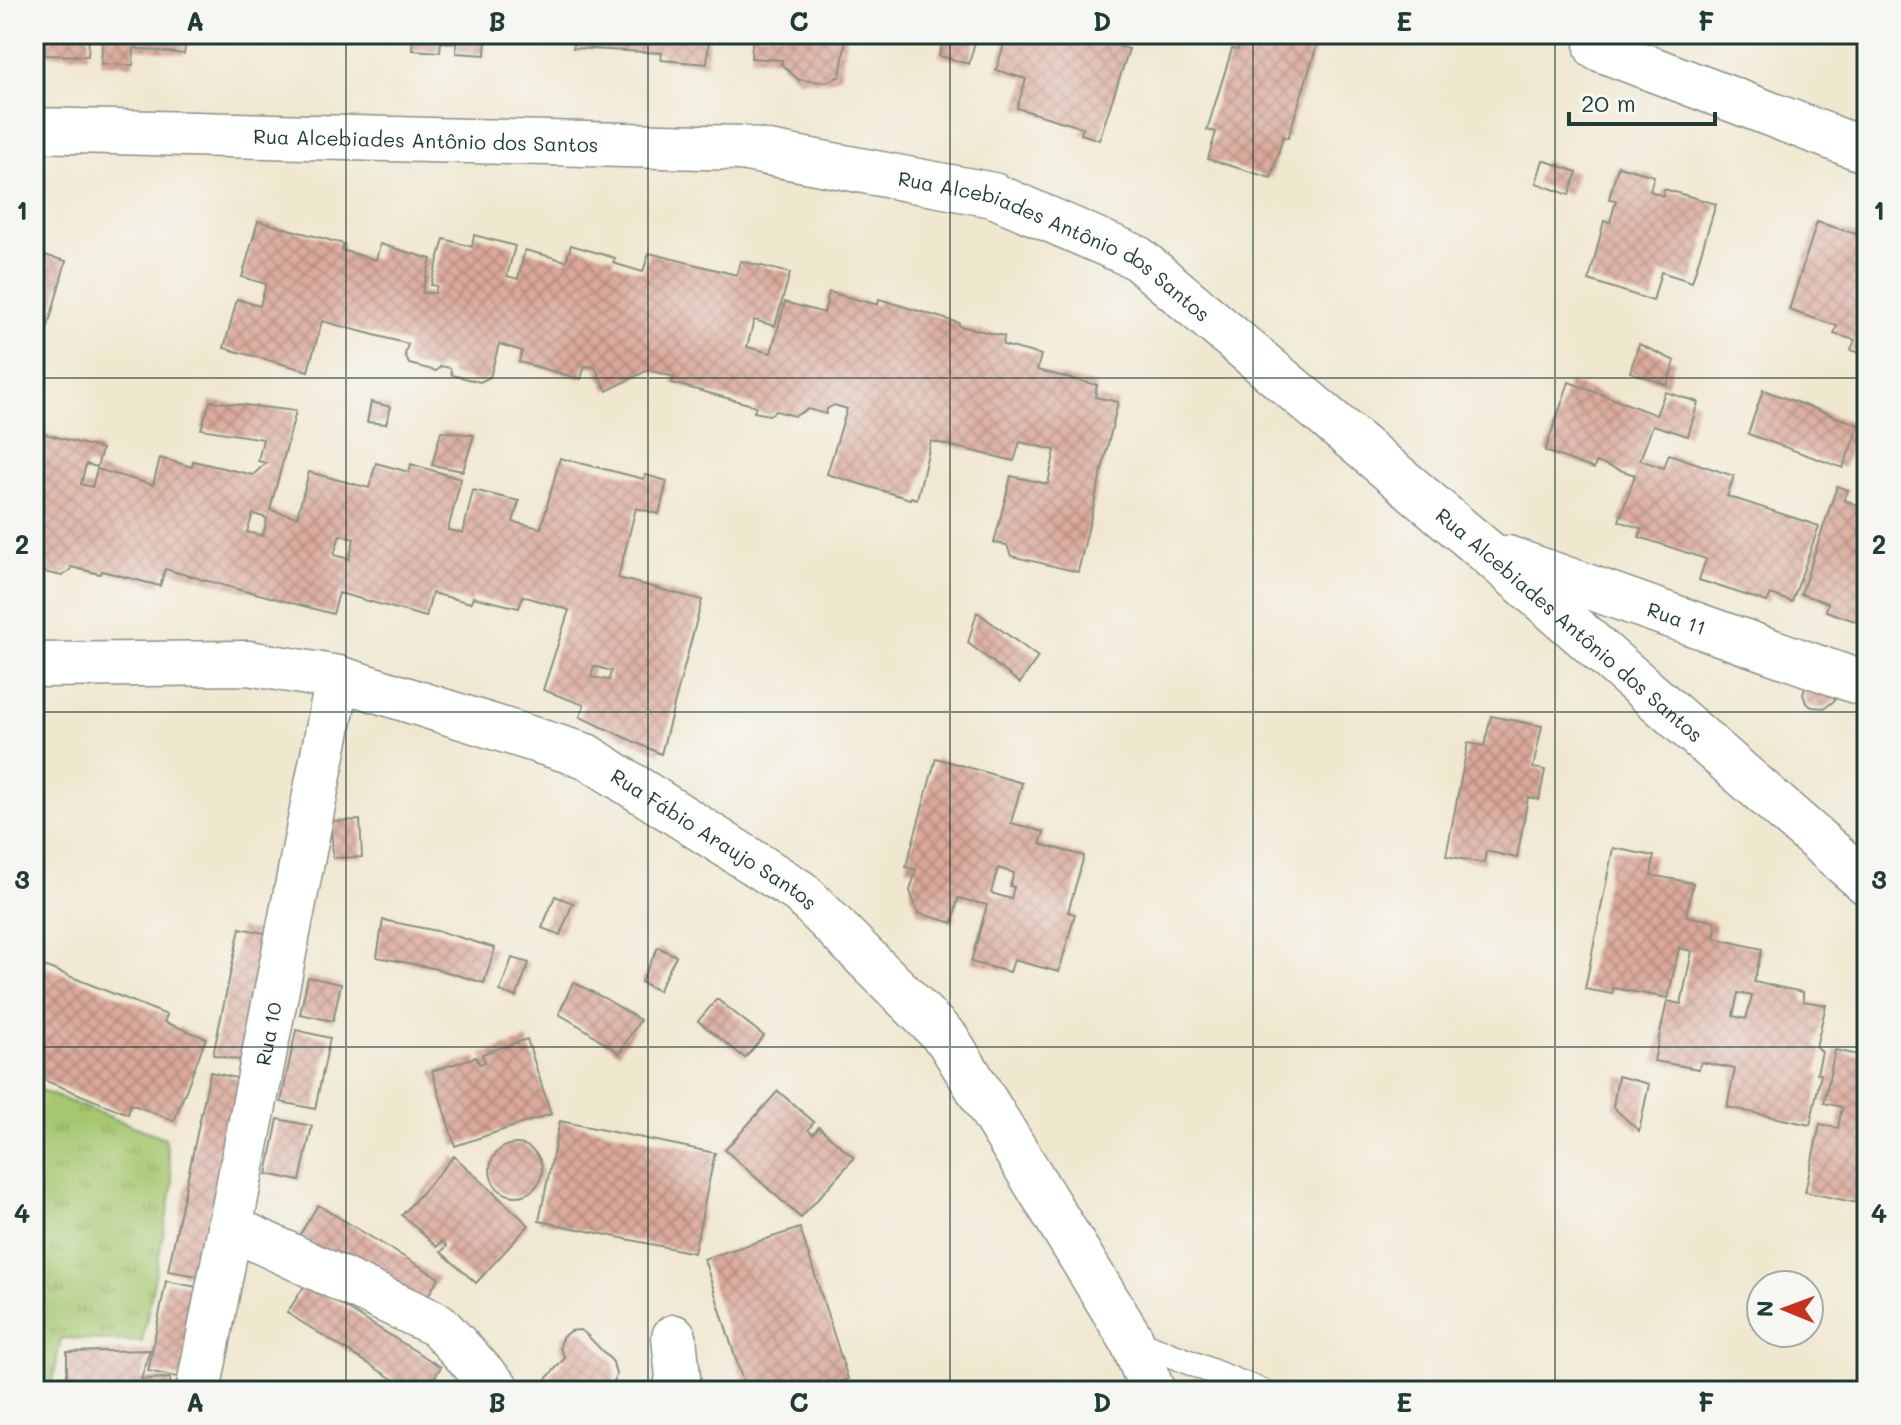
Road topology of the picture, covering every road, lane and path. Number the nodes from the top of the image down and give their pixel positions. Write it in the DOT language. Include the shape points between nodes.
graph roads {
  1 [pos="1593,41"];
  2 [pos="34,130"];
  3 [pos="1867,151"];
  4 [pos="1486,551"];
  5 [pos="34,665"];
  6 [pos="338,678"];
  7 [pos="1867,685"];
  8 [pos="1867,883"];
  9 [pos="230,1227"];
  10 [pos="674,1337"];
  11 [pos="1131,1339"];
  12 [pos="198,1391"];
  13 [pos="499,1391"];
  14 [pos="675,1391"];
  15 [pos="1153,1391"];
  16 [pos="1261,1391"];
  1 -- 3 [label="street"];
  2 -- 4 [label="street, Rua Alcebiades Antônio dos Santos" via="741,148 993,195 1136,257"];
  4 -- 7 [label="street, Rua 11"];
  4 -- 8 [label="street, Rua Alcebiades Antônio dos Santos"];
  5 -- 6 [label="street, Rua Fábio Araujo Santos" via="248,663"];
  6 -- 9 [label="street, Rua 10"];
  6 -- 11 [label="street, Rua Fábio Araujo Santos" via="586,756 800,892 948,1040"];
  9 -- 12 [label="street, Rua 10"];
  9 -- 13 [label="street" via="438,1325"];
  10 -- 14 [label="street"];
  11 -- 15 [label="street, Rua Fábio Araujo Santos"];
  11 -- 16 [label="lane"];
}
